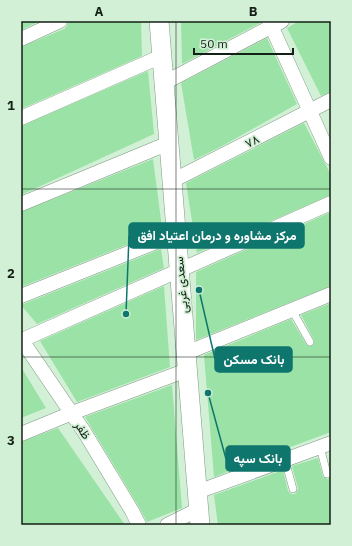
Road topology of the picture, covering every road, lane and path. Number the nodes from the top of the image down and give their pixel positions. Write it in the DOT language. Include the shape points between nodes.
graph roads {
  1 [pos="60,21"];
  2 [pos="159,21"];
  3 [pos="274,23"];
  4 [pos="21,39"];
  5 [pos="162,56"];
  6 [pos="164,83"];
  7 [pos="331,100"];
  8 [pos="311,111"];
  9 [pos="21,118"];
  10 [pos="169,143"];
  11 [pos="331,158"];
  12 [pos="172,181"];
  13 [pos="331,203"];
  14 [pos="21,204"];
  15 [pos="176,234"];
  16 [pos="179,271"];
  17 [pos="331,294"];
  18 [pos="21,296"];
  19 [pos="292,310"];
  20 [pos="21,339"];
  21 [pos="310,342"];
  22 [pos="187,361"];
  23 [pos="72,413"];
  24 [pos="21,434"];
  25 [pos="325,445"];
  26 [pos="285,460"];
  27 [pos="327,474"];
  28 [pos="293,489"];
  29 [pos="199,509"];
  30 [pos="139,525"];
  31 [pos="167,525"];
  1 -- 4 [label="street"];
  2 -- 5 [label="main road, سعدی غربی"];
  3 -- 6 [label="street"];
  3 -- 8 [label="street"];
  5 -- 6 [label="main road, سعدی غربی"];
  5 -- 9 [label="street"];
  6 -- 10 [label="main road, سعدی غربی"];
  7 -- 8 [label="street, ۷۸"];
  8 -- 11 [label="street"];
  8 -- 12 [label="street, ۷۸"];
  10 -- 12 [label="main road, سعدی غربی"];
  10 -- 14 [label="street"];
  12 -- 15 [label="main road, سعدی غربی"];
  13 -- 16 [label="street"];
  15 -- 16 [label="main road, سعدی غربی"];
  15 -- 18 [label="street"];
  16 -- 20 [label="street"];
  16 -- 22 [label="main road, سعدی غربی"];
  17 -- 19 [label="street"];
  19 -- 21 [label="lane"];
  19 -- 22 [label="street"];
  20 -- 23 [label="street, ظفر"];
  22 -- 23 [label="street"];
  22 -- 29 [label="main road, سعدی غربی"];
  23 -- 24 [label="street"];
  23 -- 30 [label="street, ظفر"];
  25 -- 26 [label="street"];
  25 -- 27 [label="lane"];
  26 -- 28 [label="lane"];
  26 -- 29 [label="street"];
  29 -- 31 [label="street"];
}
